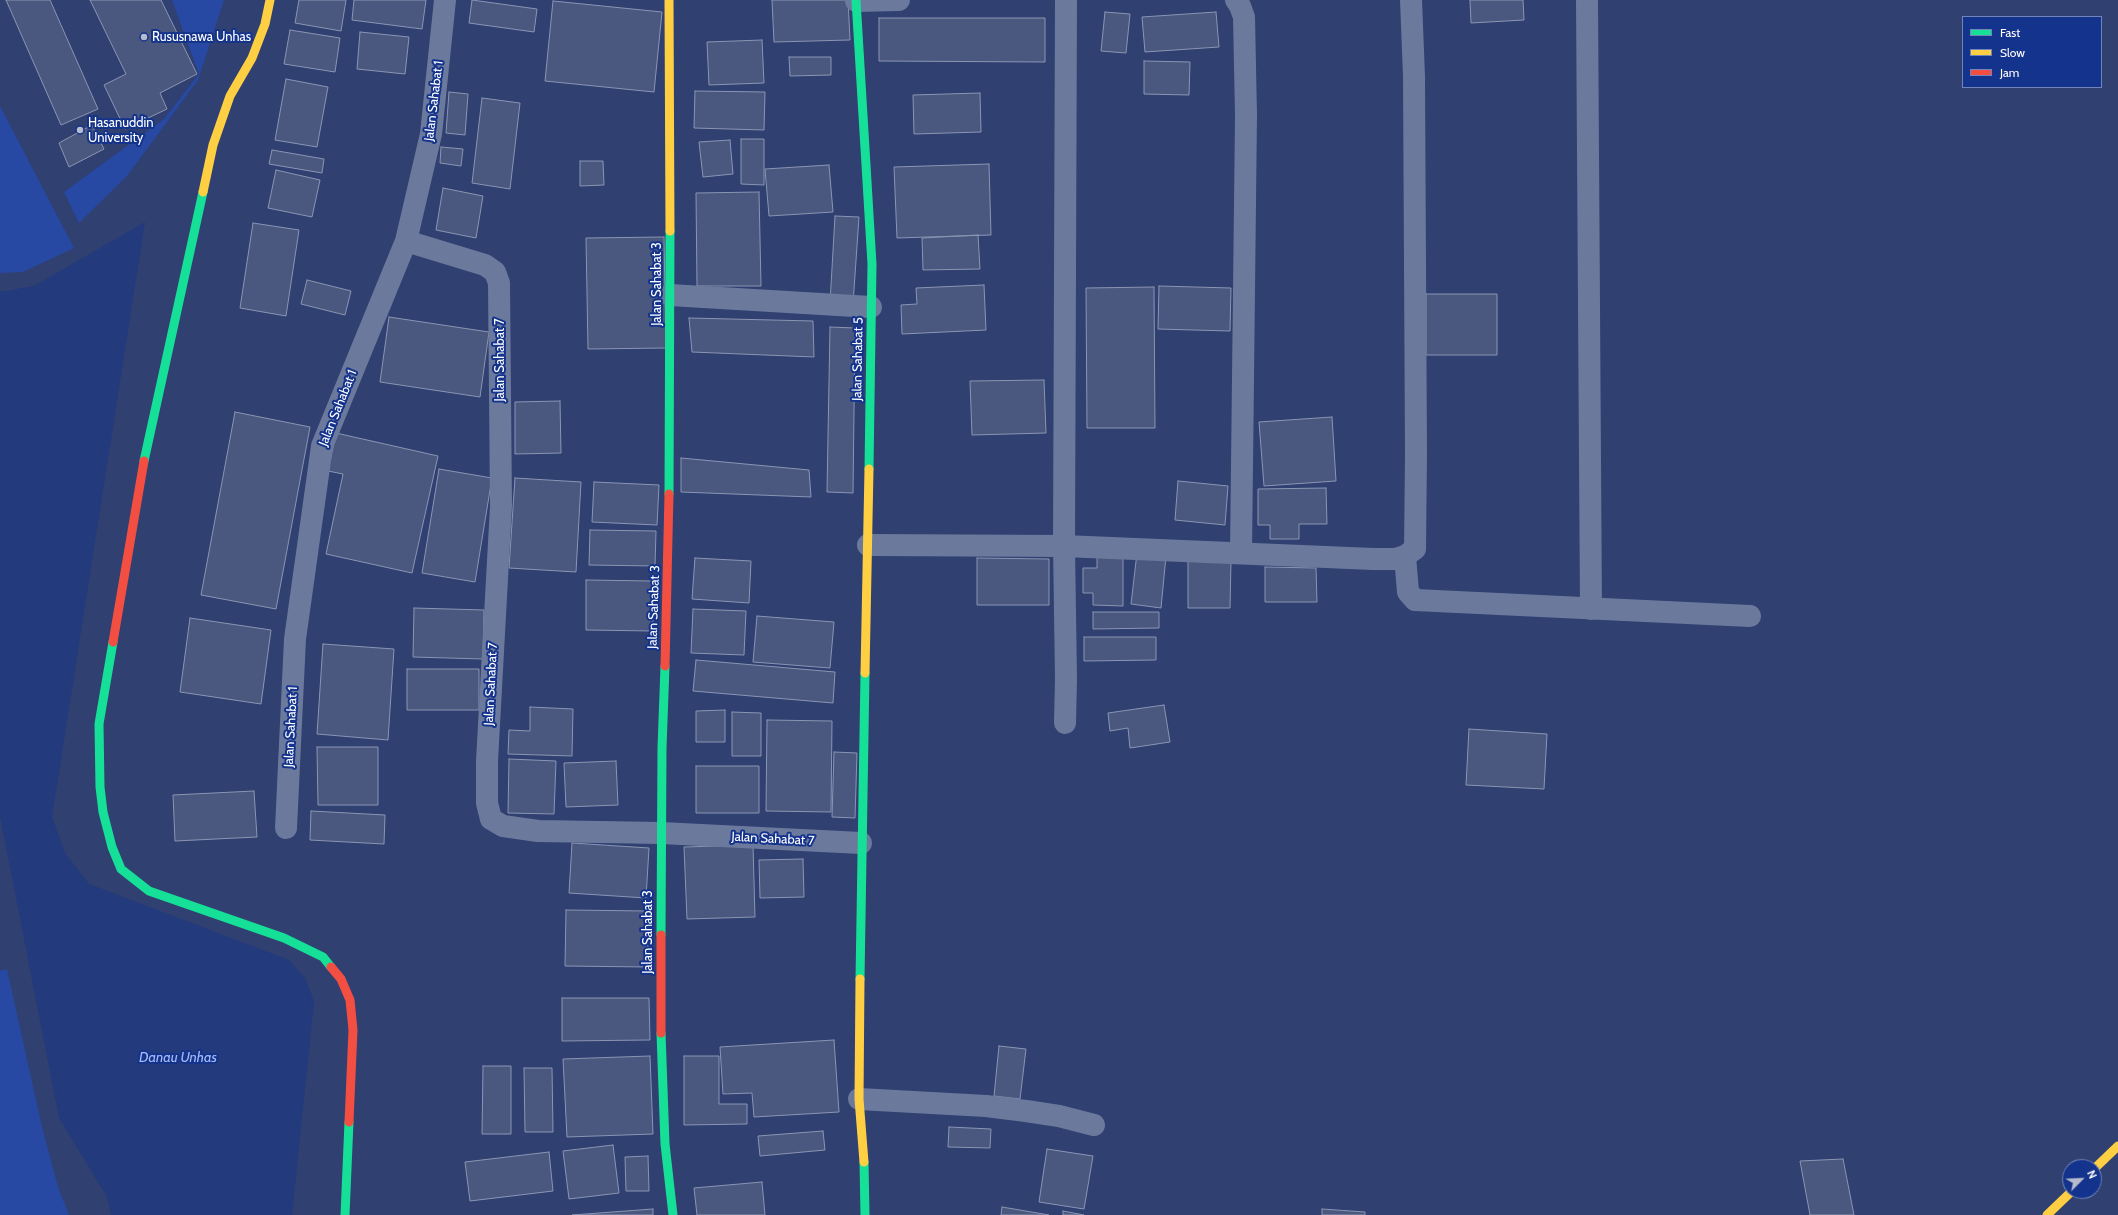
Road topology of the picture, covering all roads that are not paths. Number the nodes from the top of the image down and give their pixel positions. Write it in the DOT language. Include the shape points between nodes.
graph roads {
  1 [pos="270,0"];
  2 [pos="445,0"];
  3 [pos="669,0"];
  4 [pos="856,0"];
  5 [pos="898,0"];
  6 [pos="1066,0"];
  7 [pos="1236,0"];
  8 [pos="1411,0"];
  9 [pos="1587,0"];
  10 [pos="406,241"];
  11 [pos="670,295"];
  12 [pos="871,307"];
  13 [pos="868,545"];
  14 [pos="1064,546"];
  15 [pos="1241,554"];
  16 [pos="1405,556"];
  17 [pos="1591,609"];
  18 [pos="1750,616"];
  19 [pos="1065,723"];
  20 [pos="286,828"];
  21 [pos="661,833"];
  22 [pos="860,843"];
  23 [pos="859,1099"];
  24 [pos="1094,1125"];
  25 [pos="2118,1146"];
  26 [pos="2102,1161"];
  27 [pos="2064,1199"];
  28 [pos="345,1215"];
  29 [pos="673,1215"];
  30 [pos="865,1215"];
  31 [pos="2047,1215"];
  1 -- 28 [label="street" via="265,24 252,58 230,96 213,145 146,453 99,724 100,787 112,847 121,869 129,877 149,891 284,938 323,957 341,980 350,1000 353,1030"];
  2 -- 10 [label="street, Jalan Sahabat 1" via="432,128"];
  3 -- 11 [label="street, Jalan Sahabat 3"];
  4 -- 5 [label="street"];
  4 -- 12 [label="street, Jalan Sahabat 5" via="872,264"];
  6 -- 14 [label="street"];
  7 -- 15 [label="street" via="1244,17 1246,115"];
  8 -- 16 [label="street" via="1414,76 1415,549"];
  9 -- 17 [label="street"];
  10 -- 20 [label="street, Jalan Sahabat 1" via="322,446 295,639"];
  10 -- 21 [label="street, Jalan Sahabat 7" via="485,265 495,272 500,283 501,506 488,761 487,803 491,819 503,826 538,831"];
  11 -- 12 [label="street"];
  11 -- 21 [label="street, Jalan Sahabat 3" via="668,605"];
  12 -- 13 [label="street, Jalan Sahabat 5"];
  13 -- 14 [label="street"];
  13 -- 22 [label="street, Jalan Sahabat 5"];
  14 -- 15 [label="street"];
  14 -- 19 [label="street"];
  15 -- 16 [label="street" via="1373,559 1395,559"];
  16 -- 17 [label="street" via="1408,592 1415,600"];
  17 -- 18 [label="street"];
  21 -- 22 [label="street, Jalan Sahabat 7"];
  21 -- 29 [label="street, Jalan Sahabat 3" via="662,1091"];
  22 -- 23 [label="street, Jalan Sahabat 5"];
  23 -- 24 [label="street" via="986,1106 1059,1116"];
  23 -- 30 [label="street, Jalan Sahabat 5" via="864,1155"];
  25 -- 26 [label="street"];
  27 -- 31 [label="street"];
}
